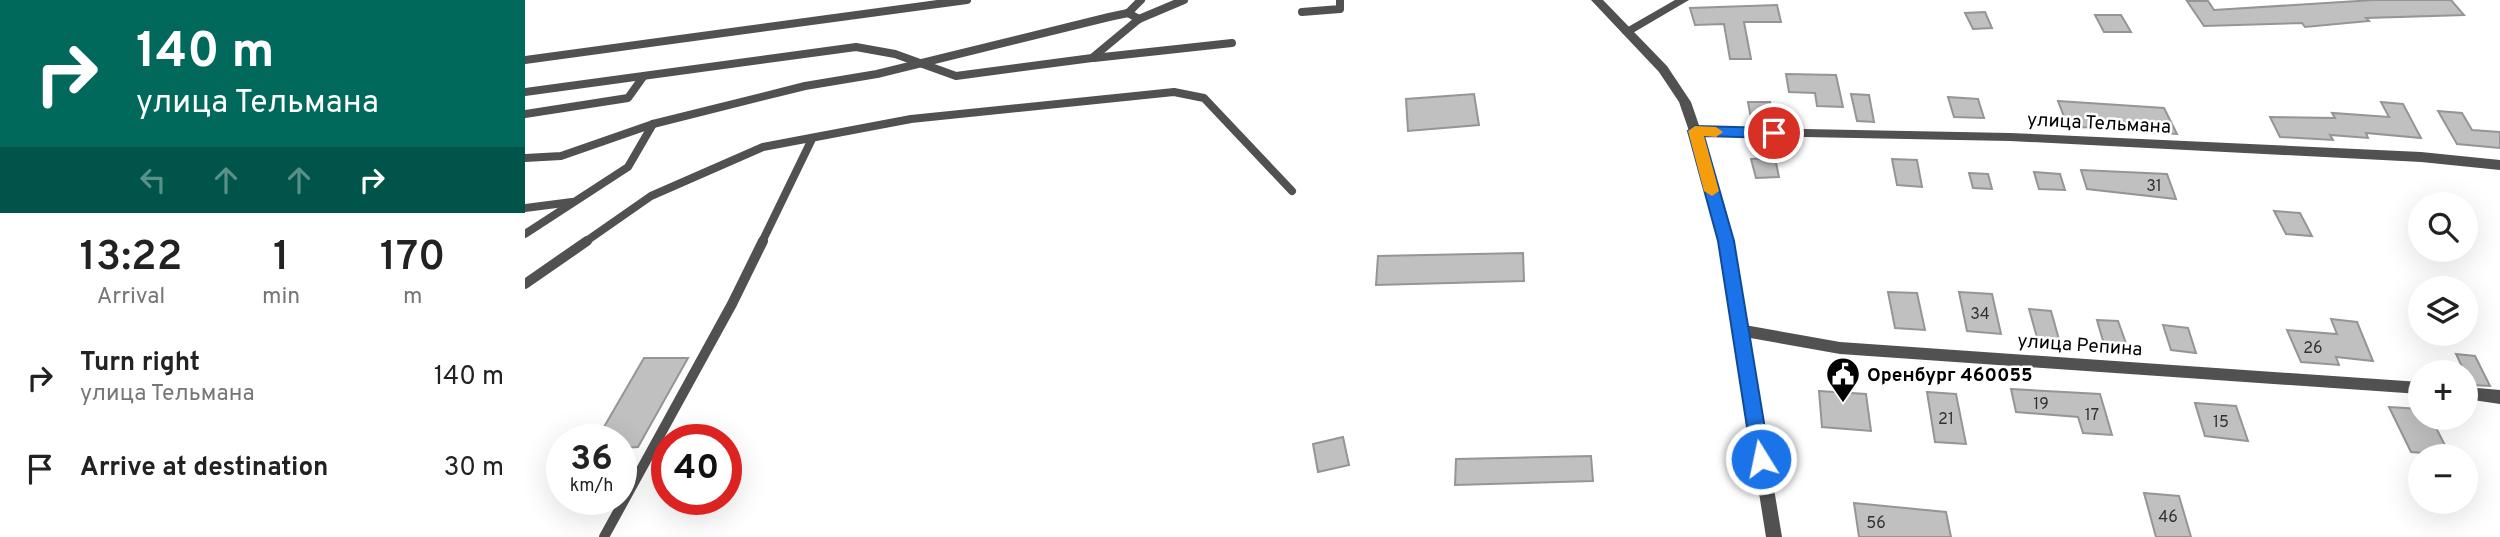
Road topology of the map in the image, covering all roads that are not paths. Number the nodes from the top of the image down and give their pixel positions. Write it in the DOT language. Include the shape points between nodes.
graph roads {
  1 [pos="967,0"];
  2 [pos="1141,0"];
  3 [pos="1184,0"];
  4 [pos="1340,0"];
  5 [pos="1597,0"];
  6 [pos="1682,0"];
  7 [pos="1302,12"];
  8 [pos="1128,13"];
  9 [pos="1139,19"];
  10 [pos="1627,31"];
  11 [pos="1232,43"];
  12 [pos="1092,58"];
  13 [pos="525,60"];
  14 [pos="921,63"];
  15 [pos="643,77"];
  16 [pos="525,92"];
  17 [pos="525,114"];
  18 [pos="653,124"];
  19 [pos="1695,131"];
  20 [pos="812,139"];
  21 [pos="525,158"];
  22 [pos="2500,165"];
  23 [pos="1292,191"];
  24 [pos="574,202"];
  25 [pos="525,208"];
  26 [pos="525,234"];
  27 [pos="525,284"];
  28 [pos="1739,330"];
  29 [pos="2408,387"];
  30 [pos="2478,395"];
  31 [pos="2500,397"];
  32 [pos="604,537"];
  33 [pos="1774,537"];
  1 -- 13 [label="lane"];
  2 -- 8 [label="lane"];
  3 -- 9 [label="lane"];
  4 -- 7 [label="lane" via="1340,9"];
  5 -- 10 [label="street"];
  6 -- 10 [label="street"];
  8 -- 9 [label="lane"];
  8 -- 14 [label="lane"];
  9 -- 12 [label="lane"];
  10 -- 19 [label="street" via="1663,69 1685,102"];
  11 -- 12 [label="lane"];
  12 -- 14 [label="lane" via="955,76"];
  14 -- 15 [label="lane" via="856,47"];
  14 -- 18 [label="lane"];
  15 -- 16 [label="lane"];
  15 -- 17 [label="lane" via="628,98"];
  18 -- 21 [label="lane" via="561,156"];
  18 -- 24 [label="lane" via="628,167"];
  19 -- 22 [label="street, улица Тельмана" via="2010,137"];
  19 -- 28 [label="street" via="1726,241"];
  20 -- 23 [label="lane" via="911,119 1174,92 1204,98"];
  20 -- 27 [label="lane" via="762,147 651,196"];
  20 -- 32 [label="lane" via="732,304"];
  24 -- 25 [label="lane"];
  24 -- 26 [label="lane"];
  28 -- 29 [label="street, улица Репина" via="1840,348"];
  28 -- 33 [label="street"];
  30 -- 31 [label="street"];
}
